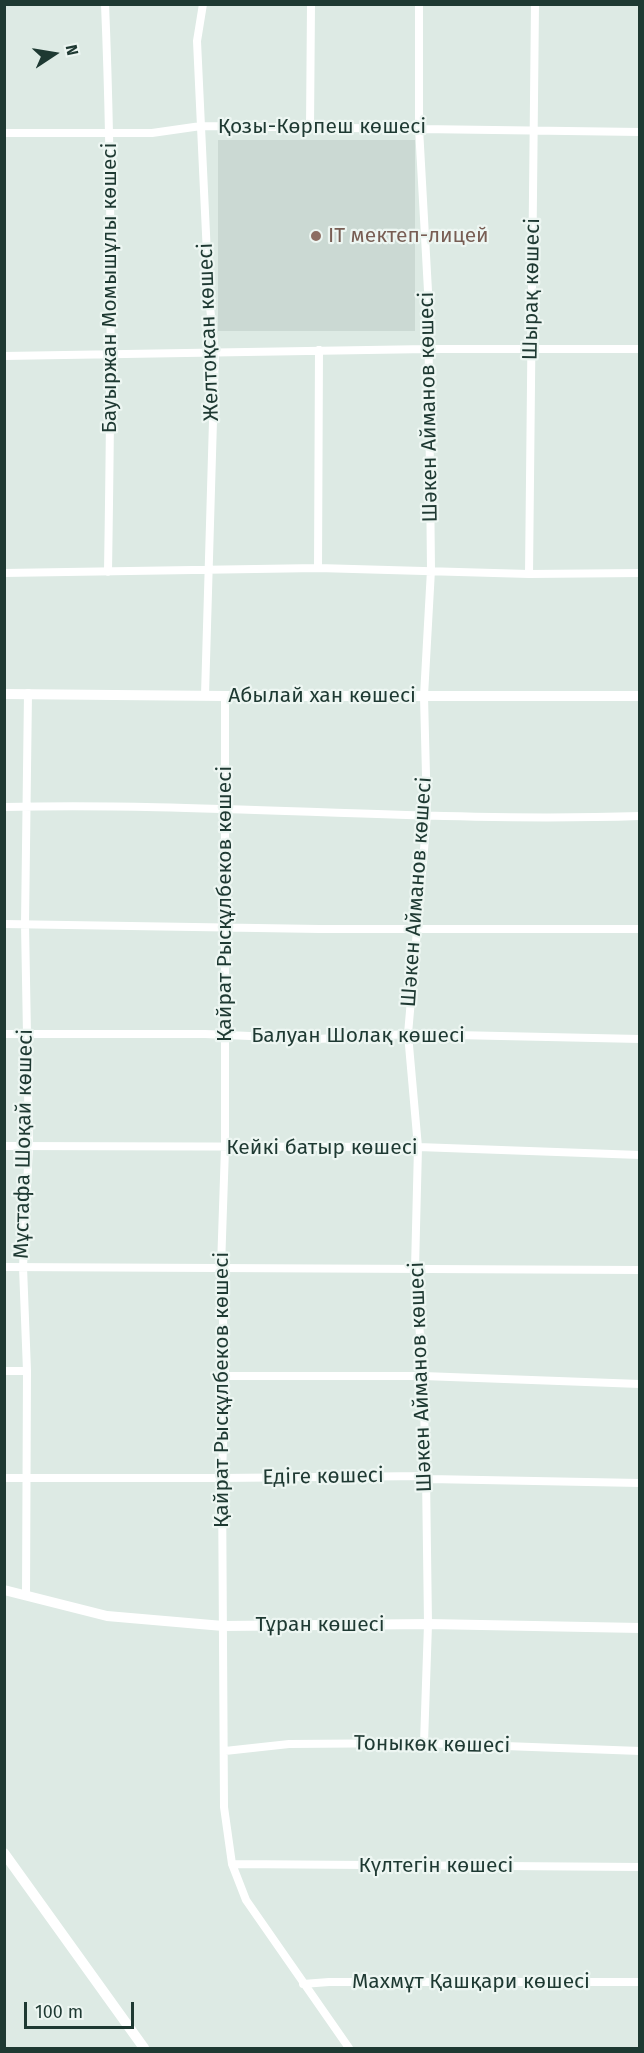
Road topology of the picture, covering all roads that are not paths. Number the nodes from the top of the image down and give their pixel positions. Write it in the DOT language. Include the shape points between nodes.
graph roads {
  1 [pos="105,4"];
  2 [pos="203,4"];
  3 [pos="311,4"];
  4 [pos="420,4"];
  5 [pos="535,4"];
  6 [pos="201,126"];
  7 [pos="310,128"];
  8 [pos="419,128"];
  9 [pos="535,130"];
  10 [pos="639,132"];
  11 [pos="4,133"];
  12 [pos="111,133"];
  13 [pos="531,348"];
  14 [pos="428,349"];
  15 [pos="639,349"];
  16 [pos="319,350"];
  17 [pos="214,352"];
  18 [pos="111,354"];
  19 [pos="4,356"];
  20 [pos="318,568"];
  21 [pos="431,570"];
  22 [pos="209,571"];
  23 [pos="108,572"];
  24 [pos="4,573"];
  25 [pos="639,573"];
  26 [pos="529,574"];
  27 [pos="28,693"];
  28 [pos="4,694"];
  29 [pos="205,695"];
  30 [pos="225,696"];
  31 [pos="424,696"];
  32 [pos="639,696"];
  33 [pos="25,806"];
  34 [pos="4,807"];
  35 [pos="225,809"];
  36 [pos="427,815"];
  37 [pos="639,816"];
  38 [pos="4,924"];
  39 [pos="25,924"];
  40 [pos="225,928"];
  41 [pos="416,928"];
  42 [pos="639,929"];
  43 [pos="4,1034"];
  44 [pos="26,1034"];
  45 [pos="408,1034"];
  46 [pos="225,1035"];
  47 [pos="639,1039"];
  48 [pos="4,1146"];
  49 [pos="29,1146"];
  50 [pos="418,1147"];
  51 [pos="225,1148"];
  52 [pos="639,1155"];
  53 [pos="4,1267"];
  54 [pos="23,1267"];
  55 [pos="221,1267"];
  56 [pos="415,1269"];
  57 [pos="639,1270"];
  58 [pos="4,1371"];
  59 [pos="27,1371"];
  60 [pos="225,1376"];
  61 [pos="423,1376"];
  62 [pos="639,1384"];
  63 [pos="426,1476"];
  64 [pos="4,1478"];
  65 [pos="27,1478"];
  66 [pos="222,1478"];
  67 [pos="639,1482"];
  68 [pos="4,1590"];
  69 [pos="26,1596"];
  70 [pos="428,1624"];
  71 [pos="223,1626"];
  72 [pos="639,1628"];
  73 [pos="424,1743"];
  74 [pos="225,1751"];
  75 [pos="639,1751"];
  76 [pos="4,1853"];
  77 [pos="232,1864"];
  78 [pos="639,1867"];
  79 [pos="639,1982"];
  80 [pos="303,1984"];
  81 [pos="144,2049"];
  82 [pos="349,2049"];
  1 -- 12 [label="street, Бауыржан Момышұлы көшесі"];
  2 -- 6 [label="street, Желтоқсан көшесі" via="197,41"];
  3 -- 7 [label="street"];
  4 -- 8 [label="street, Шәкен Айманов көшесі"];
  5 -- 9 [label="street, Шырақ көшесі"];
  6 -- 7 [label="street, Қозы-Көрпеш көшесі"];
  6 -- 12 [label="street, Қозы-Көрпеш көшесі" via="152,133"];
  6 -- 17 [label="street, Желтоқсан көшесі"];
  7 -- 8 [label="street, Қозы-Көрпеш көшесі"];
  8 -- 9 [label="street, Қозы-Көрпеш көшесі"];
  8 -- 14 [label="street, Шәкен Айманов көшесі"];
  9 -- 10 [label="street, Қозы-Көрпеш көшесі"];
  9 -- 13 [label="street, Шырақ көшесі"];
  11 -- 12 [label="street, Қозы-Көрпеш көшесі"];
  12 -- 18 [label="street, Бауыржан Момышұлы көшесі"];
  13 -- 14 [label="street"];
  13 -- 15 [label="street"];
  13 -- 26 [label="street, Шырақ көшесі"];
  14 -- 16 [label="street"];
  14 -- 21 [label="street, Шәкен Айманов көшесі"];
  16 -- 17 [label="street"];
  16 -- 20 [label="street"];
  17 -- 18 [label="street"];
  17 -- 22 [label="street, Желтоқсан көшесі"];
  18 -- 19 [label="street"];
  18 -- 23 [label="street, Бауыржан Момышұлы көшесі"];
  20 -- 21 [label="street"];
  20 -- 22 [label="street"];
  21 -- 26 [label="street"];
  21 -- 31 [label="street, Шәкен Айманов көшесі"];
  22 -- 23 [label="street"];
  22 -- 29 [label="street, Желтоқсан көшесі"];
  23 -- 24 [label="street"];
  25 -- 26 [label="street"];
  27 -- 28 [label="street, Абылай хан көшесі"];
  27 -- 29 [label="street, Абылай хан көшесі"];
  27 -- 33 [label="street, Мұстафа Шоқай көшесі"];
  29 -- 30 [label="street, Абылай хан көшесі"];
  30 -- 31 [label="street, Абылай хан көшесі"];
  30 -- 35 [label="street, Қайрат Рысқұлбеков көшесі"];
  31 -- 32 [label="street, Абылай хан көшесі"];
  31 -- 36 [label="street, Шәкен Айманов көшесі"];
  33 -- 34 [label="street"];
  33 -- 35 [label="street"];
  33 -- 39 [label="street, Мұстафа Шоқай көшесі"];
  35 -- 36 [label="street"];
  35 -- 40 [label="street, Қайрат Рысқұлбеков көшесі"];
  36 -- 37 [label="street" via="550,819"];
  36 -- 41 [label="street, Шәкен Айманов көшесі"];
  38 -- 39 [label="street"];
  39 -- 40 [label="street"];
  39 -- 44 [label="street, Мұстафа Шоқай көшесі"];
  40 -- 41 [label="street"];
  40 -- 46 [label="street, Қайрат Рысқұлбеков көшесі"];
  41 -- 42 [label="street"];
  41 -- 45 [label="street, Шәкен Айманов көшесі"];
  43 -- 44 [label="street, Балуан Шолақ көшесі"];
  44 -- 46 [label="street, Балуан Шолақ көшесі"];
  44 -- 49 [label="street, Мұстафа Шоқай көшесі"];
  45 -- 46 [label="street, Балуан Шолақ көшесі" via="318,1039"];
  45 -- 47 [label="street, Балуан Шолақ көшесі"];
  45 -- 50 [label="street, Шәкен Айманов көшесі"];
  46 -- 51 [label="street, Қайрат Рысқұлбеков көшесі"];
  48 -- 49 [label="street, Кейкі батыр көшесі"];
  49 -- 51 [label="street, Кейкі батыр көшесі"];
  49 -- 54 [label="street, Мұстафа Шоқай көшесі"];
  50 -- 51 [label="street, Кейкі батыр көшесі"];
  50 -- 52 [label="street, Кейкі батыр көшесі"];
  50 -- 56 [label="street, Шәкен Айманов көшесі"];
  51 -- 55 [label="street, Қайрат Рысқұлбеков көшесі"];
  53 -- 54 [label="street"];
  54 -- 55 [label="street"];
  54 -- 59 [label="street, Мұстафа Шоқай көшесі"];
  55 -- 56 [label="street"];
  55 -- 60 [label="street, Қайрат Рысқұлбеков көшесі"];
  56 -- 57 [label="street"];
  56 -- 61 [label="street, Шәкен Айманов көшесі"];
  58 -- 59 [label="street"];
  59 -- 65 [label="street, Мұстафа Шоқай көшесі"];
  60 -- 61 [label="street"];
  60 -- 66 [label="street, Қайрат Рысқұлбеков көшесі"];
  61 -- 62 [label="street"];
  61 -- 63 [label="street, Шәкен Айманов көшесі"];
  63 -- 66 [label="street, Едіге көшесі"];
  63 -- 67 [label="street, Едіге көшесі"];
  63 -- 70 [label="street, Шәкен Айманов көшесі"];
  64 -- 65 [label="street, Едіге көшесі"];
  65 -- 66 [label="street, Едіге көшесі"];
  65 -- 69 [label="street, Мұстафа Шоқай көшесі"];
  66 -- 71 [label="street, Қайрат Рысқұлбеков көшесі"];
  68 -- 69 [label="street, Тұран көшесі"];
  69 -- 71 [label="street, Тұран көшесі" via="107,1616"];
  70 -- 71 [label="street, Тұран көшесі"];
  70 -- 72 [label="street, Тұран көшесі"];
  70 -- 73 [label="street, Шәкен Айманов көшесі"];
  71 -- 74 [label="street, Қайрат Рысқұлбеков көшесі"];
  73 -- 74 [label="street, Тоныкөк көшесі" via="289,1744"];
  73 -- 75 [label="street, Тоныкөк көшесі"];
  74 -- 77 [label="street, Қайрат Рысқұлбеков көшесі" via="224,1807"];
  76 -- 81 [label="street"];
  77 -- 78 [label="street, Күлтегін көшесі"];
  77 -- 80 [label="street, Қайрат Рысқұлбеков көшесі" via="246,1900"];
  79 -- 80 [label="street, Махмұт Қашқари көшесі"];
  80 -- 82 [label="street, Қайрат Рысқұлбеков көшесі"];
}
